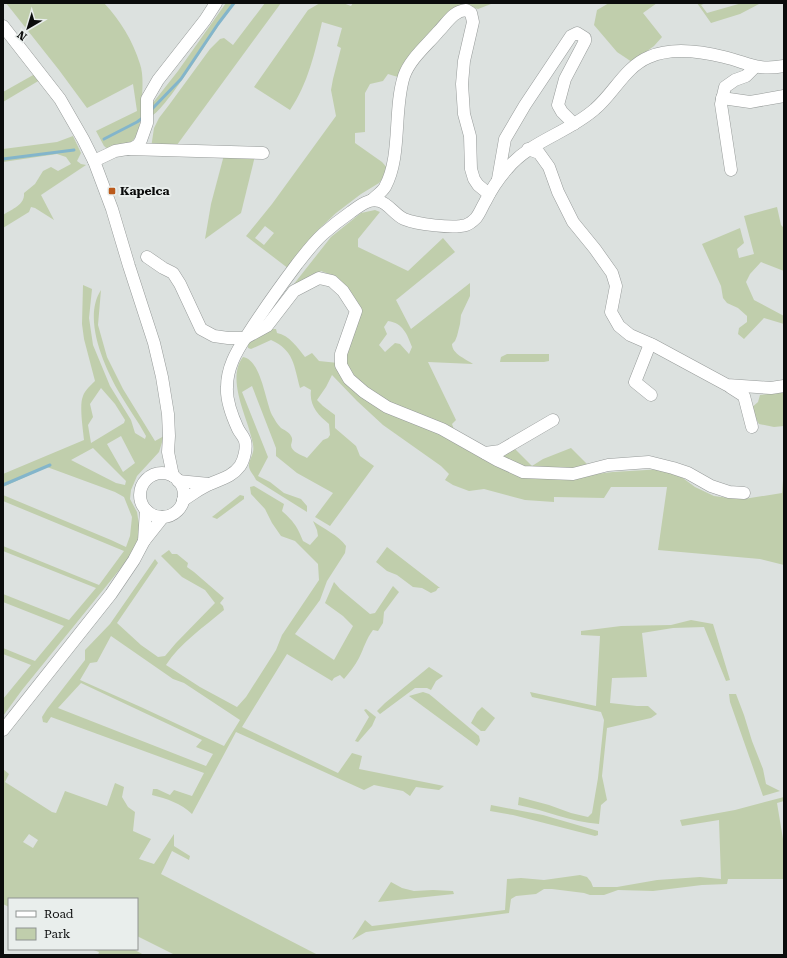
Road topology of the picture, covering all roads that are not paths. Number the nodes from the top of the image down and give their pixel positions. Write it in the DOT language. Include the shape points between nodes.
graph roads {
  1 [pos="216,3"];
  2 [pos="3,26"];
  3 [pos="784,66"];
  4 [pos="755,67"];
  5 [pos="784,96"];
  6 [pos="722,98"];
  7 [pos="574,124"];
  8 [pos="128,149"];
  9 [pos="528,149"];
  10 [pos="263,153"];
  11 [pos="94,161"];
  12 [pos="731,170"];
  13 [pos="498,180"];
  14 [pos="489,194"];
  15 [pos="372,200"];
  16 [pos="147,257"];
  17 [pos="245,338"];
  18 [pos="650,344"];
  19 [pos="727,385"];
  20 [pos="784,386"];
  21 [pos="651,395"];
  22 [pos="553,420"];
  23 [pos="752,427"];
  24 [pos="168,452"];
  25 [pos="485,453"];
  26 [pos="154,475"];
  27 [pos="176,478"];
  28 [pos="209,484"];
  29 [pos="744,493"];
  30 [pos="183,500"];
  31 [pos="146,510"];
  32 [pos="163,517"];
  33 [pos="144,541"];
  34 [pos="3,730"];
  1 -- 8 [label="street" via="158,80 147,99 146,123 141,140 138,145"];
  2 -- 11 [label="street" via="60,99"];
  3 -- 4 [label="street"];
  4 -- 6 [label="street" via="746,76 724,87"];
  4 -- 7 [label="street" via="722,56 702,53 678,51 658,54 633,67 595,109"];
  5 -- 6 [label="street" via="750,102"];
  6 -- 12 [label="street"];
  7 -- 9 [label="street"];
  7 -- 13 [label="street" via="558,105 565,79 585,41 585,38 577,33 571,36 524,105 505,139"];
  8 -- 10 [label="street"];
  8 -- 11 [label="street" via="115,151"];
  9 -- 13 [label="street" via="515,159"];
  9 -- 18 [label="street" via="539,153 549,167 558,192 574,222 612,273 616,286 611,312 614,319 630,336"];
  11 -- 24 [label="street" via="112,209 154,343 168,414"];
  13 -- 14 [label="street"];
  14 -- 15 [label="street" via="477,217 467,225 451,227 404,219 382,201"];
  14 -- 15 [label="street" via="474,179 471,169 470,136 464,114 462,84 465,53 473,22 471,13 466,10 458,11 417,55 405,74 401,88 392,170 384,188"];
  15 -- 17 [label="street" via="358,206 321,235 287,277"];
  16 -- 17 [label="street" via="173,273 200,329 214,336"];
  17 -- 25 [label="street" via="267,326 294,291 319,278 332,281 343,291 356,311 341,354 341,365 349,379 387,407 442,429"];
  17 -- 28 [label="street" via="229,370 226,387 228,404 245,441 243,460 239,468 225,479"];
  18 -- 19 [label="street"];
  18 -- 21 [label="street" via="635,382"];
  19 -- 20 [label="street"];
  19 -- 23 [label="street" via="744,396"];
  22 -- 25 [label="street" via="500,451"];
  24 -- 26 [label="street"];
  24 -- 27 [label="street"];
  25 -- 29 [label="street" via="523,472 551,474 573,474 608,465 649,462 688,473 711,486 729,492"];
  26 -- 27 [label="street" via="167,474"];
  26 -- 31 [label="street" via="144,482 140,493 142,505"];
  27 -- 28 [label="street"];
  27 -- 30 [label="street" via="182,486"];
  28 -- 30 [label="street"];
  30 -- 32 [label="street" via="176,512"];
  31 -- 32 [label="street"];
  31 -- 33 [label="street"];
  32 -- 33 [label="street"];
  33 -- 34 [label="street" via="112,594"];
}
